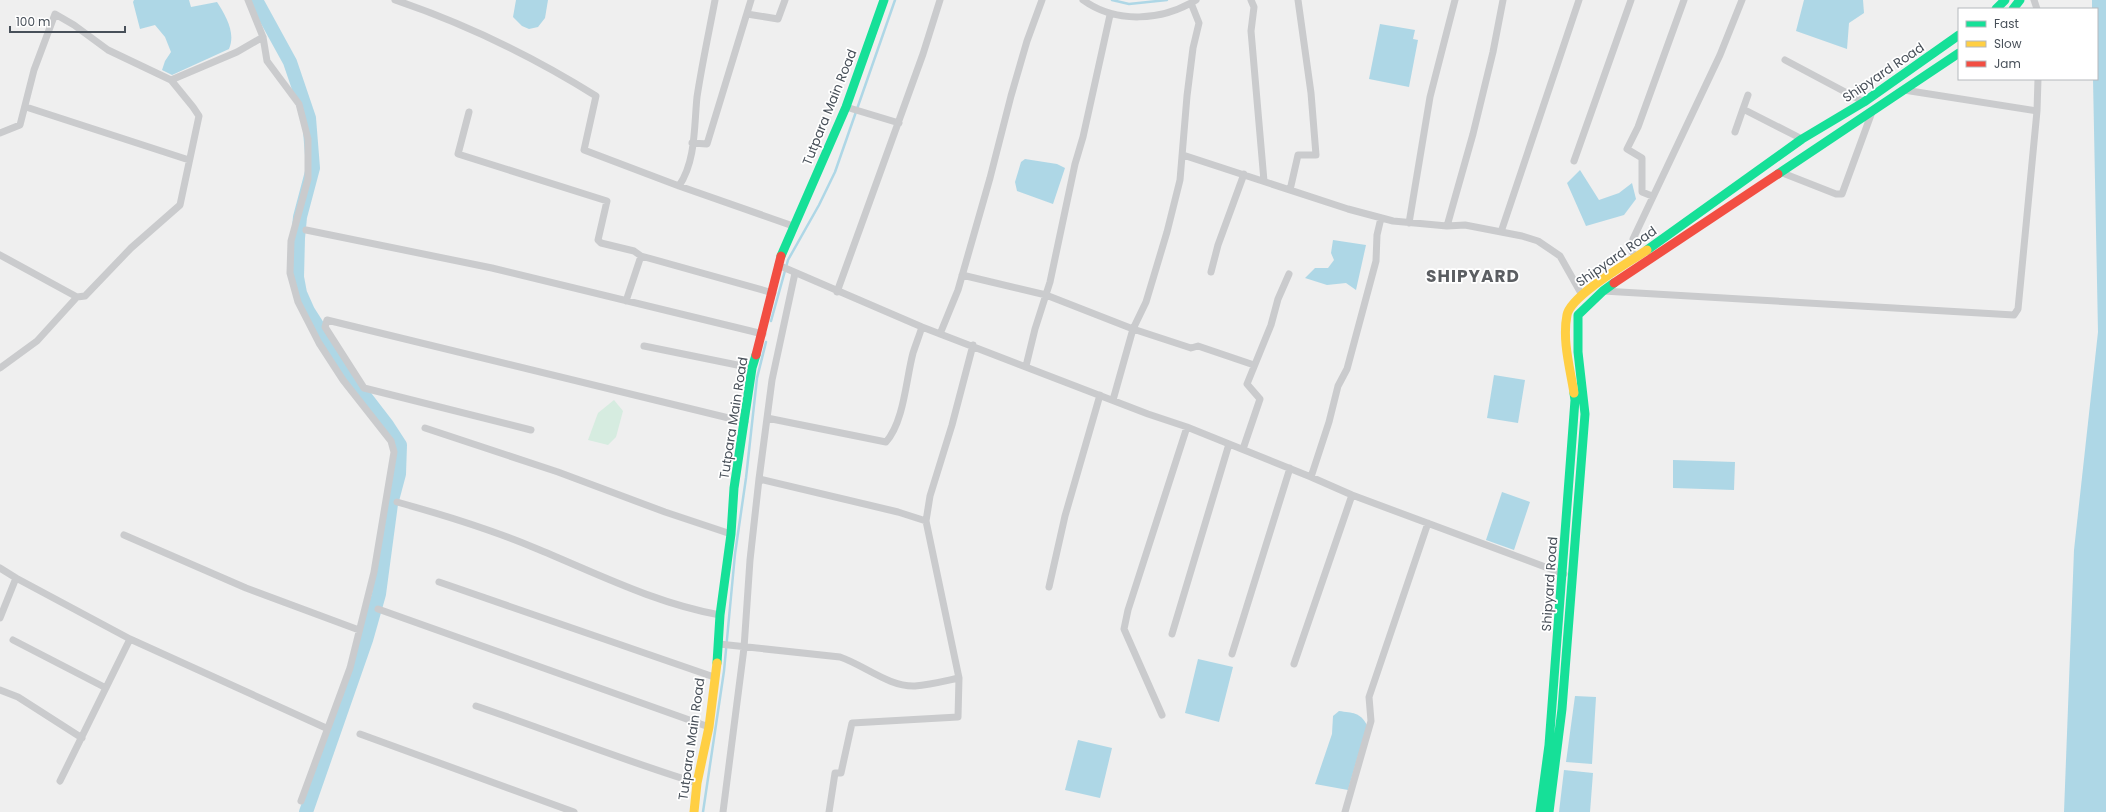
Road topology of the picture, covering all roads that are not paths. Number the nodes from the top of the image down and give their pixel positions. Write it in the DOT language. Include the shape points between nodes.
graph roads {
  1 [pos="248,0"];
  2 [pos="395,0"];
  3 [pos="715,0"];
  4 [pos="751,0"];
  5 [pos="785,0"];
  6 [pos="884,0"];
  7 [pos="940,0"];
  8 [pos="1042,0"];
  9 [pos="1083,0"];
  10 [pos="1251,0"];
  11 [pos="1298,0"];
  12 [pos="1455,0"];
  13 [pos="1503,0"];
  14 [pos="1579,0"];
  15 [pos="1631,0"];
  16 [pos="1684,0"];
  17 [pos="1742,0"];
  18 [pos="2005,0"];
  19 [pos="2020,0"];
  20 [pos="1194,2"];
  21 [pos="1997,8"];
  22 [pos="2014,8"];
  23 [pos="747,14"];
  24 [pos="1110,15"];
  25 [pos="1958,36"];
  26 [pos="263,37"];
  27 [pos="1958,54"];
  28 [pos="1785,60"];
  29 [pos="171,80"];
  30 [pos="2038,80"];
  31 [pos="1904,90"];
  32 [pos="1748,95"];
  33 [pos="1864,102"];
  34 [pos="26,107"];
  35 [pos="1743,109"];
  36 [pos="854,110"];
  37 [pos="2037,111"];
  38 [pos="469,112"];
  39 [pos="1872,112"];
  40 [pos="899,123"];
  41 [pos="1735,132"];
  42 [pos="0,133"];
  43 [pos="1802,139"];
  44 [pos="692,143"];
  45 [pos="1183,155"];
  46 [pos="189,160"];
  47 [pos="1574,161"];
  48 [pos="1780,172"];
  49 [pos="1244,174"];
  50 [pos="1264,181"];
  51 [pos="679,186"];
  52 [pos="1290,190"];
  53 [pos="1652,196"];
  54 [pos="1380,218"];
  55 [pos="1409,223"];
  56 [pos="793,226"];
  57 [pos="1447,226"];
  58 [pos="306,230"];
  59 [pos="1501,232"];
  60 [pos="0,256"];
  61 [pos="640,256"];
  62 [pos="1637,258"];
  63 [pos="778,266"];
  64 [pos="1211,272"];
  65 [pos="795,273"];
  66 [pos="1289,274"];
  67 [pos="962,275"];
  68 [pos="1604,291"];
  69 [pos="837,292"];
  70 [pos="773,293"];
  71 [pos="1046,295"];
  72 [pos="1582,295"];
  73 [pos="77,297"];
  74 [pos="626,301"];
  75 [pos="922,327"];
  76 [pos="1134,329"];
  77 [pos="763,334"];
  78 [pos="940,334"];
  79 [pos="973,345"];
  80 [pos="644,346"];
  81 [pos="1254,365"];
  82 [pos="1026,366"];
  83 [pos="0,368"];
  84 [pos="752,368"];
  85 [pos="1100,395"];
  86 [pos="1113,400"];
  87 [pos="767,418"];
  88 [pos="745,422"];
  89 [pos="1187,427"];
  90 [pos="425,428"];
  91 [pos="531,430"];
  92 [pos="1229,444"];
  93 [pos="1243,449"];
  94 [pos="1290,468"];
  95 [pos="1311,477"];
  96 [pos="759,479"];
  97 [pos="1352,495"];
  98 [pos="397,502"];
  99 [pos="926,521"];
  100 [pos="1428,523"];
  101 [pos="732,534"];
  102 [pos="124,535"];
  103 [pos="0,568"];
  104 [pos="1562,574"];
  105 [pos="1572,576"];
  106 [pos="16,578"];
  107 [pos="439,582"];
  108 [pos="1049,587"];
  109 [pos="378,609"];
  110 [pos="720,615"];
  111 [pos="0,618"];
  112 [pos="359,630"];
  113 [pos="1172,634"];
  114 [pos="130,639"];
  115 [pos="13,640"];
  116 [pos="719,644"];
  117 [pos="744,648"];
  118 [pos="1232,654"];
  119 [pos="1294,664"];
  120 [pos="714,677"];
  121 [pos="959,678"];
  122 [pos="106,688"];
  123 [pos="0,690"];
  124 [pos="476,706"];
  125 [pos="1162,715"];
  126 [pos="709,727"];
  127 [pos="326,728"];
  128 [pos="360,734"];
  129 [pos="82,738"];
  130 [pos="60,781"];
  131 [pos="697,783"];
  132 [pos="301,801"];
  133 [pos="574,812"];
  134 [pos="694,812"];
  135 [pos="722,812"];
  136 [pos="829,812"];
  137 [pos="1345,812"];
  138 [pos="1540,812"];
  139 [pos="1549,812"];
  1 -- 26 [label="street"];
  2 -- 51 [label="street" via="435,13 491,38 534,59 596,96 584,150"];
  3 -- 44 [label="street"];
  4 -- 23 [label="street"];
  5 -- 23 [label="street" via="778,19"];
  6 -- 36 [label="main road, Tutpara Main Road"];
  7 -- 40 [label="street"];
  8 -- 67 [label="street" via="1027,41"];
  9 -- 24 [label="street"];
  10 -- 50 [label="street" via="1254,7 1251,31"];
  11 -- 52 [label="street" via="1311,93 1316,155 1298,155"];
  12 -- 55 [label="street" via="1429,105"];
  13 -- 57 [label="street" via="1473,134"];
  14 -- 59 [label="street"];
  15 -- 47 [label="street"];
  16 -- 53 [label="street" via="1638,127 1626,149 1642,158 1642,192"];
  17 -- 53 [label="street" via="1720,55"];
  18 -- 21 [label="main road"];
  19 -- 22 [label="main road"];
  20 -- 24 [label="street" via="1177,10 1150,16"];
  20 -- 45 [label="street" via="1198,24 1187,96"];
  23 -- 44 [label="street" via="707,144"];
  24 -- 71 [label="street"];
  25 -- 33 [label="main road, Shipyard Road"];
  26 -- 29 [label="street" via="237,52"];
  26 -- 112 [label="street" via="267,62 299,104 308,139 308,179 291,242 290,273 298,302 319,343 343,380 391,441 394,452 374,572"];
  27 -- 31 [label="main road"];
  28 -- 33 [label="street"];
  29 -- 34 [label="street" via="108,50 55,14 34,70"];
  29 -- 46 [label="street" via="199,116"];
  30 -- 37 [label="street, Shipyard Road"];
  31 -- 37 [label="street"];
  31 -- 39 [label="main road"];
  32 -- 35 [label="street"];
  33 -- 43 [label="main road, Shipyard Road"];
  34 -- 42 [label="street" via="20,125"];
  34 -- 46 [label="street"];
  35 -- 41 [label="street"];
  35 -- 43 [label="street"];
  36 -- 40 [label="street"];
  36 -- 56 [label="main road, Tutpara Main Road"];
  37 -- 68 [label="street, Shipyard Road" via="2018,309 2014,315"];
  38 -- 61 [label="street" via="458,154 607,201 598,240 634,251"];
  39 -- 48 [label="main road"];
  39 -- 48 [label="street" via="1842,194 1836,194"];
  40 -- 69 [label="street"];
  43 -- 62 [label="main road, Shipyard Road"];
  44 -- 51 [label="street" via="687,174"];
  45 -- 49 [label="street"];
  45 -- 76 [label="street" via="1180,180 1167,232 1146,302"];
  46 -- 73 [label="street" via="180,205 130,248 85,296"];
  48 -- 68 [label="main road"];
  49 -- 50 [label="street"];
  49 -- 64 [label="street"];
  50 -- 52 [label="street"];
  51 -- 56 [label="street"];
  52 -- 54 [label="street"];
  53 -- 62 [label="street" via="1632,243 1632,252"];
  54 -- 55 [label="street"];
  54 -- 95 [label="street" via="1376,235 1376,261 1347,369 1338,386"];
  55 -- 57 [label="street"];
  56 -- 63 [label="main road, Tutpara Main Road"];
  57 -- 59 [label="street" via="1465,225"];
  58 -- 74 [label="street" via="485,267"];
  59 -- 72 [label="street" via="1538,241 1553,250 1560,256"];
  60 -- 73 [label="street"];
  61 -- 70 [label="street"];
  61 -- 74 [label="street"];
  62 -- 72 [label="main road, Shipyard Road"];
  63 -- 65 [label="street"];
  63 -- 70 [label="main road, Tutpara Main Road"];
  65 -- 69 [label="street"];
  65 -- 87 [label="street" via="772,380"];
  66 -- 81 [label="street"];
  67 -- 71 [label="street"];
  67 -- 78 [label="street"];
  68 -- 105 [label="main road, Shipyard Road" via="1578,315 1577,346 1585,414"];
  69 -- 75 [label="street"];
  70 -- 77 [label="main road, Tutpara Main Road"];
  71 -- 76 [label="street"];
  71 -- 82 [label="street"];
  72 -- 104 [label="main road, Shipyard Road" via="1567,313 1565,327 1575,400"];
  73 -- 83 [label="street" via="37,341"];
  74 -- 77 [label="street"];
  75 -- 78 [label="street"];
  75 -- 87 [label="street" via="897,420 886,442"];
  76 -- 81 [label="street" via="1191,348 1198,346"];
  76 -- 86 [label="street"];
  77 -- 84 [label="main road, Tutpara Main Road"];
  78 -- 79 [label="street"];
  79 -- 82 [label="street"];
  79 -- 99 [label="street" via="930,496"];
  80 -- 84 [label="street"];
  81 -- 93 [label="street" via="1247,384 1260,399"];
  82 -- 85 [label="street"];
  84 -- 88 [label="main road, Tutpara Main Road"];
  85 -- 86 [label="street"];
  85 -- 108 [label="street"];
  86 -- 89 [label="street"];
  87 -- 96 [label="street"];
  88 -- 91 [label="street" via="327,320 325,327 364,388"];
  88 -- 101 [label="main road, Tutpara Main Road" via="734,488"];
  89 -- 92 [label="street"];
  89 -- 125 [label="street" via="1124,629"];
  90 -- 101 [label="street"];
  92 -- 93 [label="street"];
  92 -- 113 [label="street"];
  93 -- 94 [label="street"];
  94 -- 95 [label="street"];
  94 -- 118 [label="street"];
  95 -- 97 [label="street"];
  96 -- 99 [label="street"];
  96 -- 117 [label="street"];
  97 -- 100 [label="street"];
  97 -- 119 [label="street"];
  98 -- 110 [label="street" via="499,533 650,597"];
  99 -- 121 [label="street"];
  100 -- 104 [label="street"];
  100 -- 137 [label="street" via="1369,697 1372,721"];
  101 -- 110 [label="main road, Tutpara Main Road"];
  102 -- 112 [label="street" via="246,588"];
  103 -- 106 [label="street"];
  104 -- 105 [label="street"];
  104 -- 138 [label="main road, Shipyard Road" via="1549,744"];
  105 -- 139 [label="main road, Shipyard Road" via="1562,709"];
  106 -- 111 [label="street"];
  106 -- 114 [label="street"];
  107 -- 120 [label="street"];
  109 -- 126 [label="street"];
  110 -- 116 [label="main road, Tutpara Main Road"];
  112 -- 127 [label="street" via="350,668"];
  114 -- 122 [label="street"];
  114 -- 127 [label="street"];
  115 -- 122 [label="street"];
  116 -- 117 [label="street"];
  116 -- 120 [label="main road, Tutpara Main Road"];
  117 -- 121 [label="street" via="840,657 897,683 914,686"];
  117 -- 135 [label="street"];
  120 -- 126 [label="main road, Tutpara Main Road"];
  121 -- 136 [label="street" via="958,717 852,723 841,773 835,773"];
  122 -- 129 [label="street"];
  123 -- 129 [label="street" via="18,697"];
  124 -- 131 [label="street" via="545,729 631,763"];
  126 -- 131 [label="main road, Tutpara Main Road"];
  127 -- 132 [label="street"];
  128 -- 133 [label="street"];
  129 -- 130 [label="street"];
  131 -- 134 [label="main road, Tutpara Main Road"];
}
